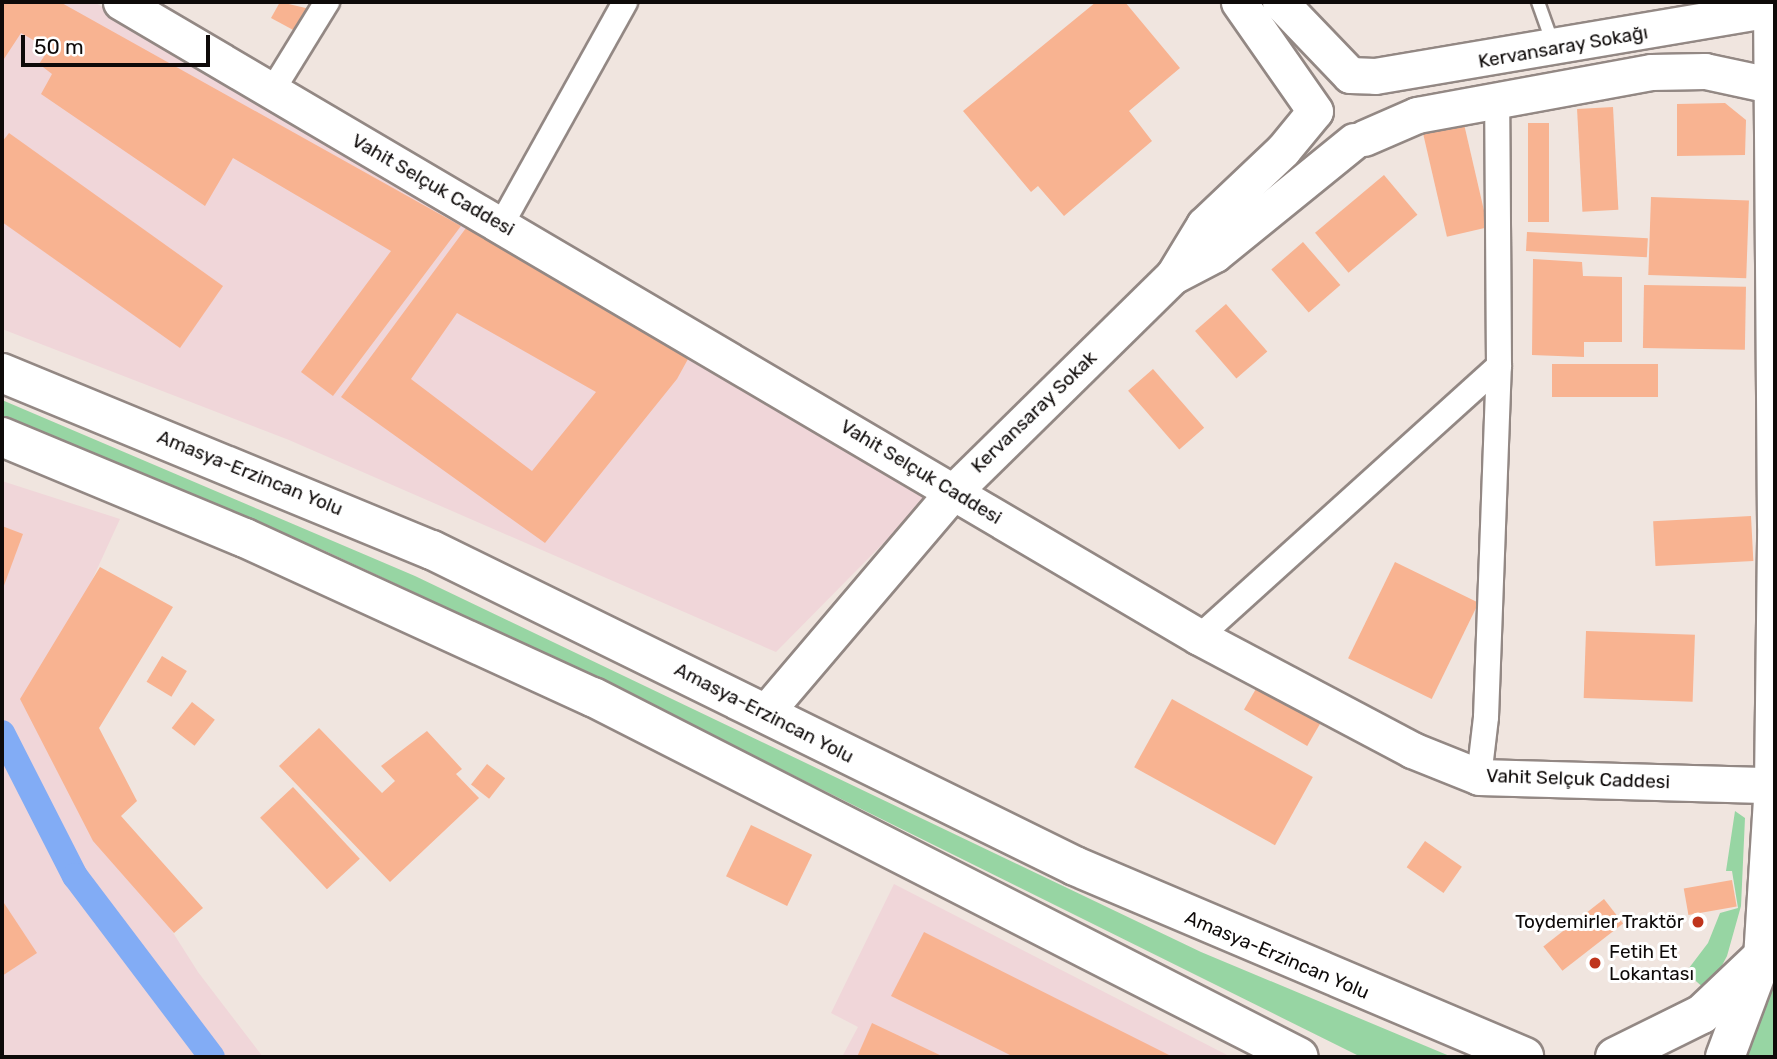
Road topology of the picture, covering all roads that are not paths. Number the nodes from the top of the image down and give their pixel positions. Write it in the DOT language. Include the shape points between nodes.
graph roads {
  1 [pos="121,2"];
  2 [pos="327,2"];
  3 [pos="625,2"];
  4 [pos="1239,2"];
  5 [pos="1280,2"];
  6 [pos="1538,2"];
  7 [pos="1772,41"];
  8 [pos="1555,49"];
  9 [pos="1350,75"];
  10 [pos="272,91"];
  11 [pos="1497,99"];
  12 [pos="1315,111"];
  13 [pos="1359,140"];
  14 [pos="501,225"];
  15 [pos="1174,276"];
  16 [pos="1499,366"];
  17 [pos="2,373"];
  18 [pos="2,437"];
  19 [pos="954,491"];
  20 [pos="1775,524"];
  21 [pos="1199,637"];
  22 [pos="764,714"];
  23 [pos="1479,777"];
  24 [pos="1772,785"];
  25 [pos="1761,957"];
  26 [pos="1299,1057"];
  27 [pos="1524,1057"];
  28 [pos="1615,1057"];
  29 [pos="1725,1057"];
  1 -- 10 [label="street, Vahit Selçuk Caddesi"];
  2 -- 10 [label="street"];
  3 -- 14 [label="street"];
  4 -- 12 [label="street"];
  5 -- 9 [label="street"];
  6 -- 8 [label="lane"];
  7 -- 8 [label="street, Kervansaray Sokağı"];
  7 -- 11 [label="street, Kervansaray Sokağı" via="1705,71 1651,72"];
  7 -- 20 [label="street"];
  8 -- 9 [label="street, Kervansaray Sokağı" via="1400,74"];
  9 -- 12 [label="street, Kervansaray Sokağı" via="1321,89"];
  9 -- 13 [label="street" via="1370,83 1381,102 1379,123"];
  10 -- 14 [label="street, Vahit Selçuk Caddesi"];
  11 -- 13 [label="street, Kervansaray Sokağı" via="1417,115"];
  11 -- 16 [label="street"];
  12 -- 13 [label="street" via="1332,138"];
  12 -- 15 [label="street, Kervansaray Sokak" via="1283,150 1203,225"];
  13 -- 15 [label="street, Kervansaray Sokak" via="1215,254"];
  14 -- 19 [label="street, Vahit Selçuk Caddesi"];
  15 -- 19 [label="street, Kervansaray Sokak"];
  16 -- 21 [label="street"];
  16 -- 23 [label="street" via="1486,717"];
  17 -- 22 [label="highway, Amasya-Erzincan Yolu" via="432,550"];
  18 -- 26 [label="highway" via="257,544 593,696"];
  19 -- 21 [label="street, Vahit Selçuk Caddesi"];
  19 -- 22 [label="street, Kervansaray Sokak"];
  20 -- 24 [label="street"];
  21 -- 23 [label="street, Vahit Selçuk Caddesi" via="1412,750"];
  22 -- 27 [label="highway, Amasya-Erzincan Yolu" via="1075,866"];
  23 -- 24 [label="street, Vahit Selçuk Caddesi"];
  24 -- 25 [label="street"];
  25 -- 28 [label="highway" via="1702,1014"];
  25 -- 29 [label="highway"];
}
